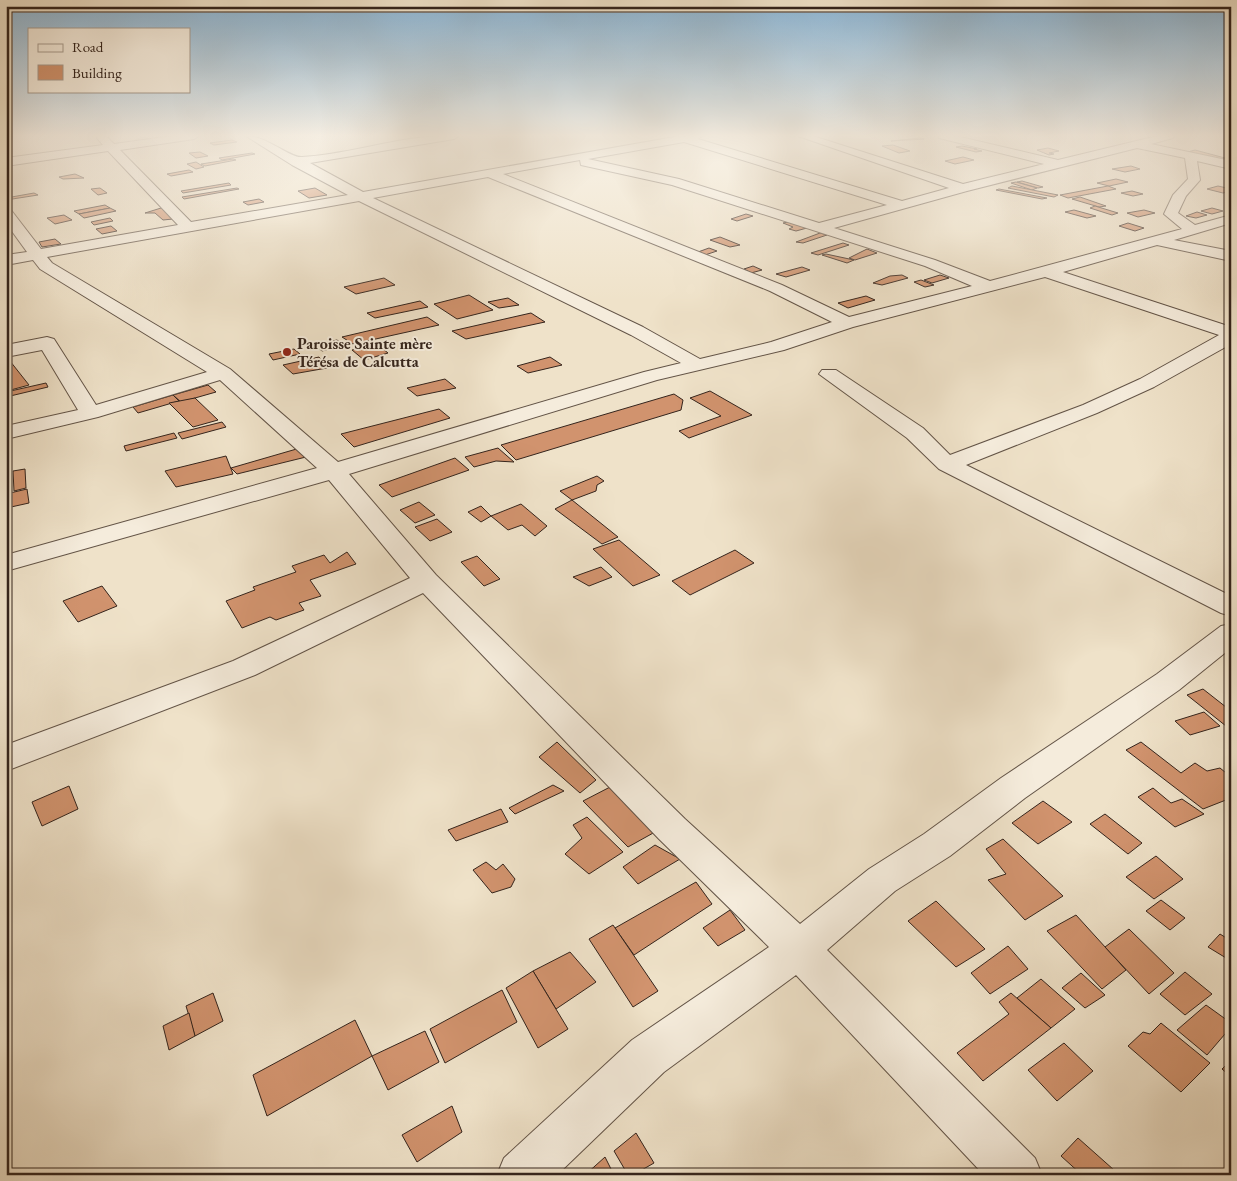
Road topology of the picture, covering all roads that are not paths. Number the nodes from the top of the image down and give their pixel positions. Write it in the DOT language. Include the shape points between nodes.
graph roads {
  1 [pos="154,191"];
  2 [pos="351,191"];
  3 [pos="389,191"];
  4 [pos="533,191"];
  5 [pos="703,191"];
  6 [pos="860,191"];
  7 [pos="951,191"];
  8 [pos="1184,191"];
  9 [pos="360,196"];
  10 [pos="903,205"];
  11 [pos="6,213"];
  12 [pos="1231,219"];
  13 [pos="187,226"];
  14 [pos="821,227"];
  15 [pos="1192,229"];
  16 [pos="1157,240"];
  17 [pos="38,254"];
  18 [pos="1231,256"];
  19 [pos="6,260"];
  20 [pos="1046,272"];
  21 [pos="987,286"];
  22 [pos="847,323"];
  23 [pos="1231,334"];
  24 [pos="6,351"];
  25 [pos="696,364"];
  26 [pos="223,373"];
  27 [pos="829,374"];
  28 [pos="91,413"];
  29 [pos="6,433"];
  30 [pos="947,464"];
  31 [pos="334,471"];
  32 [pos="6,563"];
  33 [pos="426,581"];
  34 [pos="1231,607"];
  35 [pos="1231,633"];
  36 [pos="6,758"];
  37 [pos="799,949"];
  38 [pos="521,1175"];
  39 [pos="1018,1175"];
  1 -- 13 [label="street"];
  2 -- 9 [label="street"];
  3 -- 9 [label="street"];
  4 -- 22 [label="street" via="776,288"];
  5 -- 14 [label="street"];
  6 -- 10 [label="street"];
  7 -- 10 [label="street"];
  8 -- 15 [label="street" via="1172,214"];
  9 -- 13 [label="street"];
  9 -- 25 [label="street" via="636,331"];
  10 -- 14 [label="street"];
  11 -- 17 [label="street"];
  12 -- 15 [label="street"];
  13 -- 17 [label="street"];
  14 -- 21 [label="street" via="930,263"];
  15 -- 16 [label="street"];
  16 -- 18 [label="street"];
  16 -- 20 [label="street"];
  17 -- 19 [label="street"];
  17 -- 26 [label="street" via="46,266"];
  20 -- 21 [label="street"];
  20 -- 23 [label="street"];
  21 -- 22 [label="street"];
  22 -- 25 [label="street" via="777,346"];
  23 -- 30 [label="street" via="1147,383"];
  24 -- 28 [label="street" via="47,343"];
  25 -- 31 [label="street"];
  26 -- 28 [label="street"];
  26 -- 31 [label="street"];
  27 -- 30 [label="street" via="915,433"];
  28 -- 29 [label="street"];
  30 -- 34 [label="street"];
  31 -- 32 [label="street"];
  31 -- 33 [label="street"];
  33 -- 36 [label="street" via="244,668"];
  33 -- 37 [label="street" via="672,829"];
  35 -- 37 [label="street" via="1168,682 1013,788 937,845 882,880"];
  37 -- 38 [label="street" via="648,1056"];
  37 -- 39 [label="street"];
}
